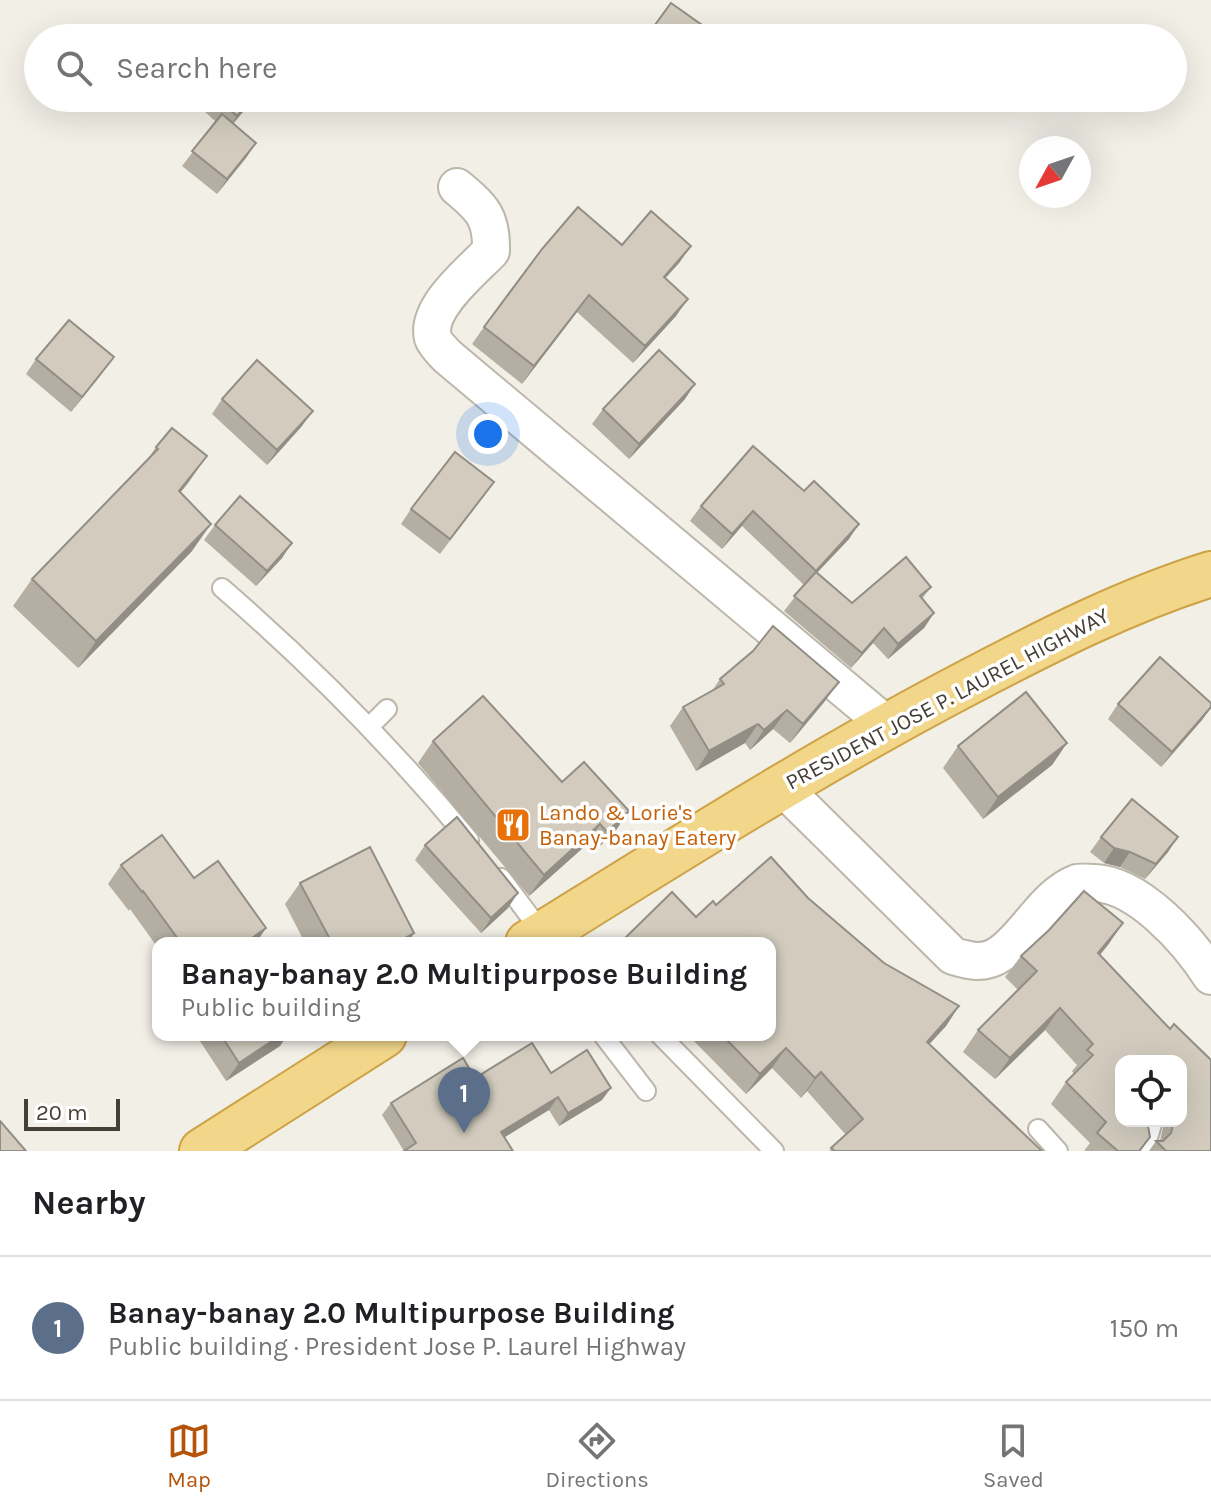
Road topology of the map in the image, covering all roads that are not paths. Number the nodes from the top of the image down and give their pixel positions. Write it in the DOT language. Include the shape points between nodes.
graph roads {
  1 [pos="457,187"];
  2 [pos="1211,574"];
  3 [pos="222,588"];
  4 [pos="387,709"];
  5 [pos="887,725"];
  6 [pos="370,726"];
  7 [pos="781,786"];
  8 [pos="542,937"];
  9 [pos="545,937"];
  10 [pos="1211,976"];
  11 [pos="375,1041"];
  12 [pos="608,1041"];
  13 [pos="666,1041"];
  14 [pos="646,1091"];
  15 [pos="1151,1127"];
  16 [pos="1038,1129"];
  17 [pos="202,1151"];
  18 [pos="774,1151"];
  19 [pos="1058,1151"];
  20 [pos="1144,1151"];
  1 -- 5 [label="street" via="479,205 492,228 491,251 440,304 432,323 433,339"];
  2 -- 5 [label="highway, PRESIDENT JOSE P. LAUREL HIGHWAY" via="1069,629"];
  3 -- 6 [label="lane"];
  4 -- 6 [label="lane"];
  5 -- 7 [label="highway, PRESIDENT JOSE P. LAUREL HIGHWAY"];
  6 -- 8 [label="lane" via="487,861"];
  7 -- 9 [label="highway, PRESIDENT JOSE P. LAUREL HIGHWAY"];
  7 -- 10 [label="street" via="953,956 978,963 1000,954 1049,902 1077,883 1110,884 1138,897 1197,954"];
  11 -- 17 [label="highway"];
  12 -- 14 [label="lane"];
  13 -- 18 [label="lane"];
  15 -- 20 [label="lane"];
  16 -- 19 [label="lane"];
}
